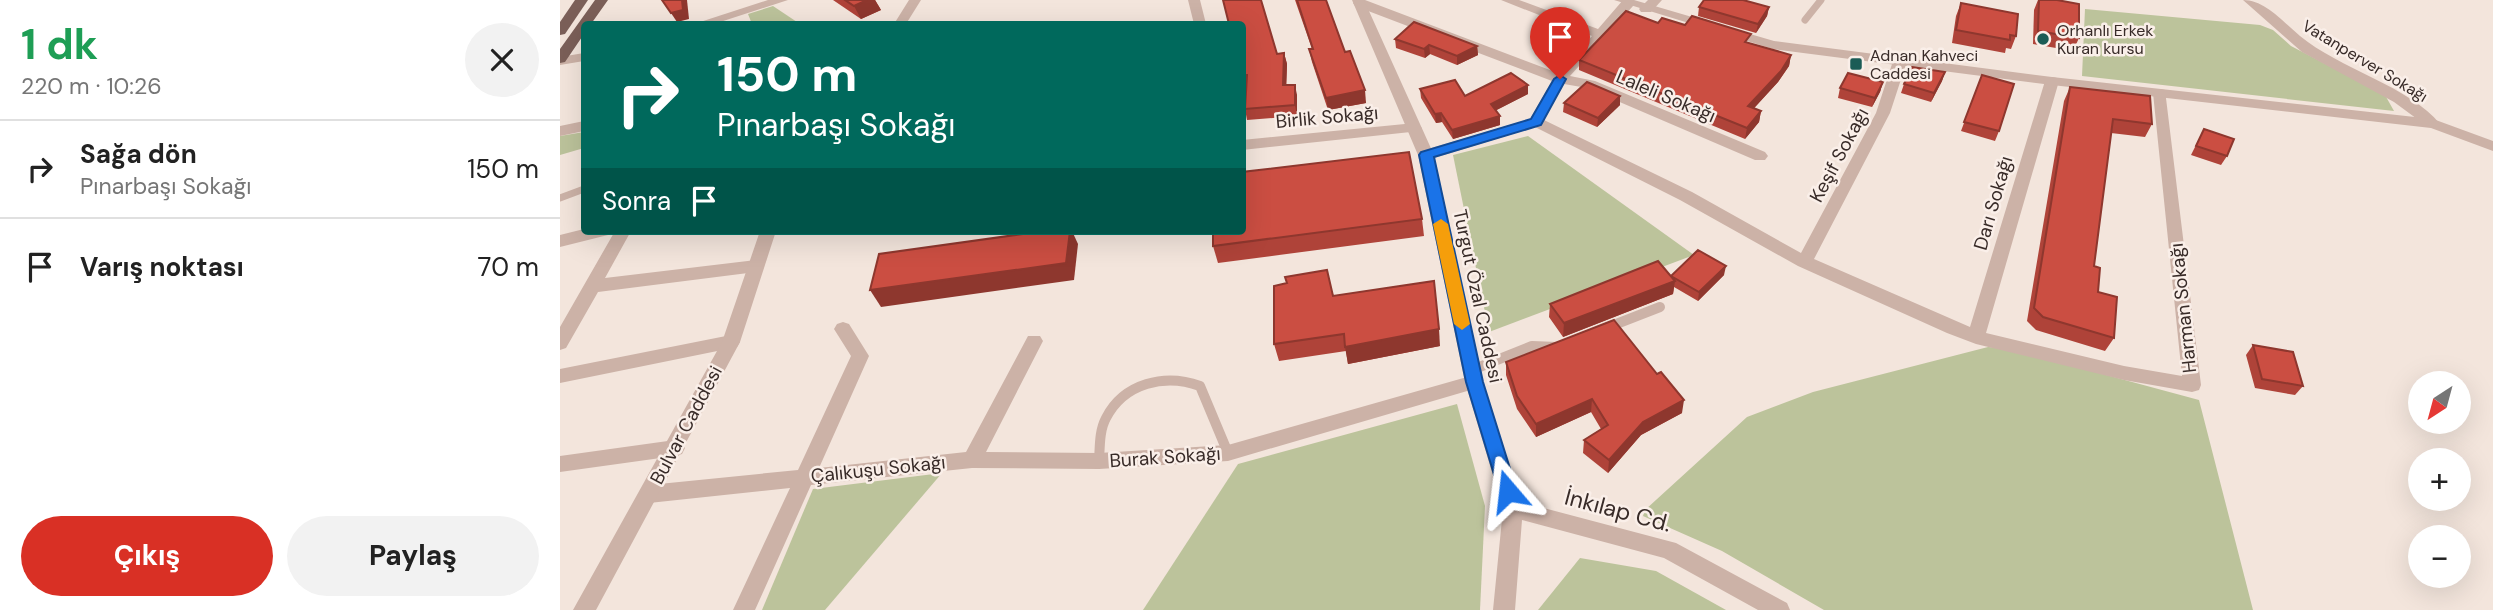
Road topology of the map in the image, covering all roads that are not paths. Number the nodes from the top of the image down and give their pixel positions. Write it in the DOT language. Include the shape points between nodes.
graph roads {
  1 [pos="582,0"];
  2 [pos="601,0"];
  3 [pos="782,0"];
  4 [pos="915,0"];
  5 [pos="1194,0"];
  6 [pos="1507,0"];
  7 [pos="1821,0"];
  8 [pos="2249,0"];
  9 [pos="1359,1"];
  10 [pos="1624,1"];
  11 [pos="1651,4"];
  12 [pos="1805,20"];
  13 [pos="587,21"];
  14 [pos="711,21"];
  15 [pos="902,21"];
  16 [pos="1199,21"];
  17 [pos="581,29"];
  18 [pos="560,31"];
  19 [pos="1600,34"];
  20 [pos="581,57"];
  21 [pos="560,60"];
  22 [pos="1900,61"];
  23 [pos="1560,79"];
  24 [pos="2052,81"];
  25 [pos="2160,93"];
  26 [pos="1536,122"];
  27 [pos="2432,124"];
  28 [pos="581,127"];
  29 [pos="1415,128"];
  30 [pos="560,131"];
  31 [pos="1246,145"];
  32 [pos="2493,146"];
  33 [pos="1426,155"];
  34 [pos="1760,156"];
  35 [pos="581,191"];
  36 [pos="560,198"];
  37 [pos="585,235"];
  38 [pos="621,235"];
  39 [pos="767,235"];
  40 [pos="560,241"];
  41 [pos="1804,262"];
  42 [pos="756,266"];
  43 [pos="592,286"];
  44 [pos="1660,307"];
  45 [pos="843,329"];
  46 [pos="1595,332"];
  47 [pos="562,337"];
  48 [pos="1976,337"];
  49 [pos="1034,341"];
  50 [pos="731,342"];
  51 [pos="1570,342"];
  52 [pos="560,376"];
  53 [pos="1473,376"];
  54 [pos="675,448"];
  55 [pos="1228,453"];
  56 [pos="972,460"];
  57 [pos="1099,461"];
  58 [pos="560,464"];
  59 [pos="805,477"];
  60 [pos="649,494"];
  61 [pos="1513,509"];
  62 [pos="584,610"];
  63 [pos="744,610"];
  64 [pos="1504,610"];
  65 [pos="1779,610"];
  1 -- 18 [label="main road"];
  2 -- 13 [label="main road"];
  3 -- 14 [label="street"];
  4 -- 15 [label="street"];
  5 -- 16 [label="street"];
  6 -- 19 [label="street"];
  7 -- 12 [label="lane"];
  8 -- 27 [label="street, Vatanperver Sokağı" via="2307,49 2399,99"];
  9 -- 23 [label="street, Laleli Sokağı"];
  9 -- 29 [label="street, Turgut Özal Caddesi"];
  10 -- 11 [label="street"];
  10 -- 19 [label="street"];
  11 -- 22 [label="street" via="1773,45"];
  17 -- 21 [label="main road"];
  19 -- 23 [label="street"];
  20 -- 21 [label="street"];
  22 -- 24 [label="street"];
  22 -- 41 [label="street, Keşif Sokağı" via="1883,113"];
  23 -- 26 [label="street"];
  23 -- 34 [label="street, Laleli Sokağı" via="1590,84"];
  24 -- 25 [label="street"];
  24 -- 48 [label="street, Darı Sokağı"];
  25 -- 27 [label="street"];
  25 -- 48 [label="street, Harman Sokağı" via="2192,386"];
  26 -- 33 [label="street"];
  26 -- 41 [label="street" via="1674,189"];
  27 -- 32 [label="street"];
  28 -- 30 [label="street"];
  29 -- 31 [label="street, Birlik Sokağı"];
  29 -- 33 [label="street, Turgut Özal Caddesi"];
  33 -- 53 [label="street, Turgut Özal Caddesi"];
  35 -- 36 [label="lane"];
  37 -- 40 [label="street"];
  38 -- 43 [label="street"];
  39 -- 42 [label="street, Bulvar Caddesi"];
  41 -- 48 [label="street"];
  42 -- 43 [label="street"];
  42 -- 50 [label="street, Bulvar Caddesi"];
  43 -- 47 [label="street"];
  44 -- 46 [label="lane"];
  45 -- 59 [label="street" via="860,356"];
  49 -- 56 [label="street, Çalıkuşu Sokağı"];
  50 -- 52 [label="street"];
  50 -- 54 [label="street, Bulvar Caddesi"];
  51 -- 53 [label="lane" via="1557,347 1532,346"];
  53 -- 55 [label="street, Burak Sokağı"];
  53 -- 61 [label="street, Turgut Özal Caddesi"];
  54 -- 58 [label="street"];
  54 -- 60 [label="street, Bulvar Caddesi"];
  55 -- 57 [label="street, Burak Sokağı"];
  55 -- 57 [label="lane" via="1200,386 1171,379 1145,384 1117,404 1103,428"];
  56 -- 57 [label="street, Burak Sokağı"];
  56 -- 59 [label="street, Çalıkuşu Sokağı"];
  59 -- 60 [label="street, Çalıkuşu Sokağı"];
  59 -- 63 [label="street"];
  60 -- 62 [label="street, Bulvar Caddesi"];
  61 -- 64 [label="street, Turgut Özal Caddesi"];
  61 -- 65 [label="street, İnkılap Cd." via="1669,550"];
}
